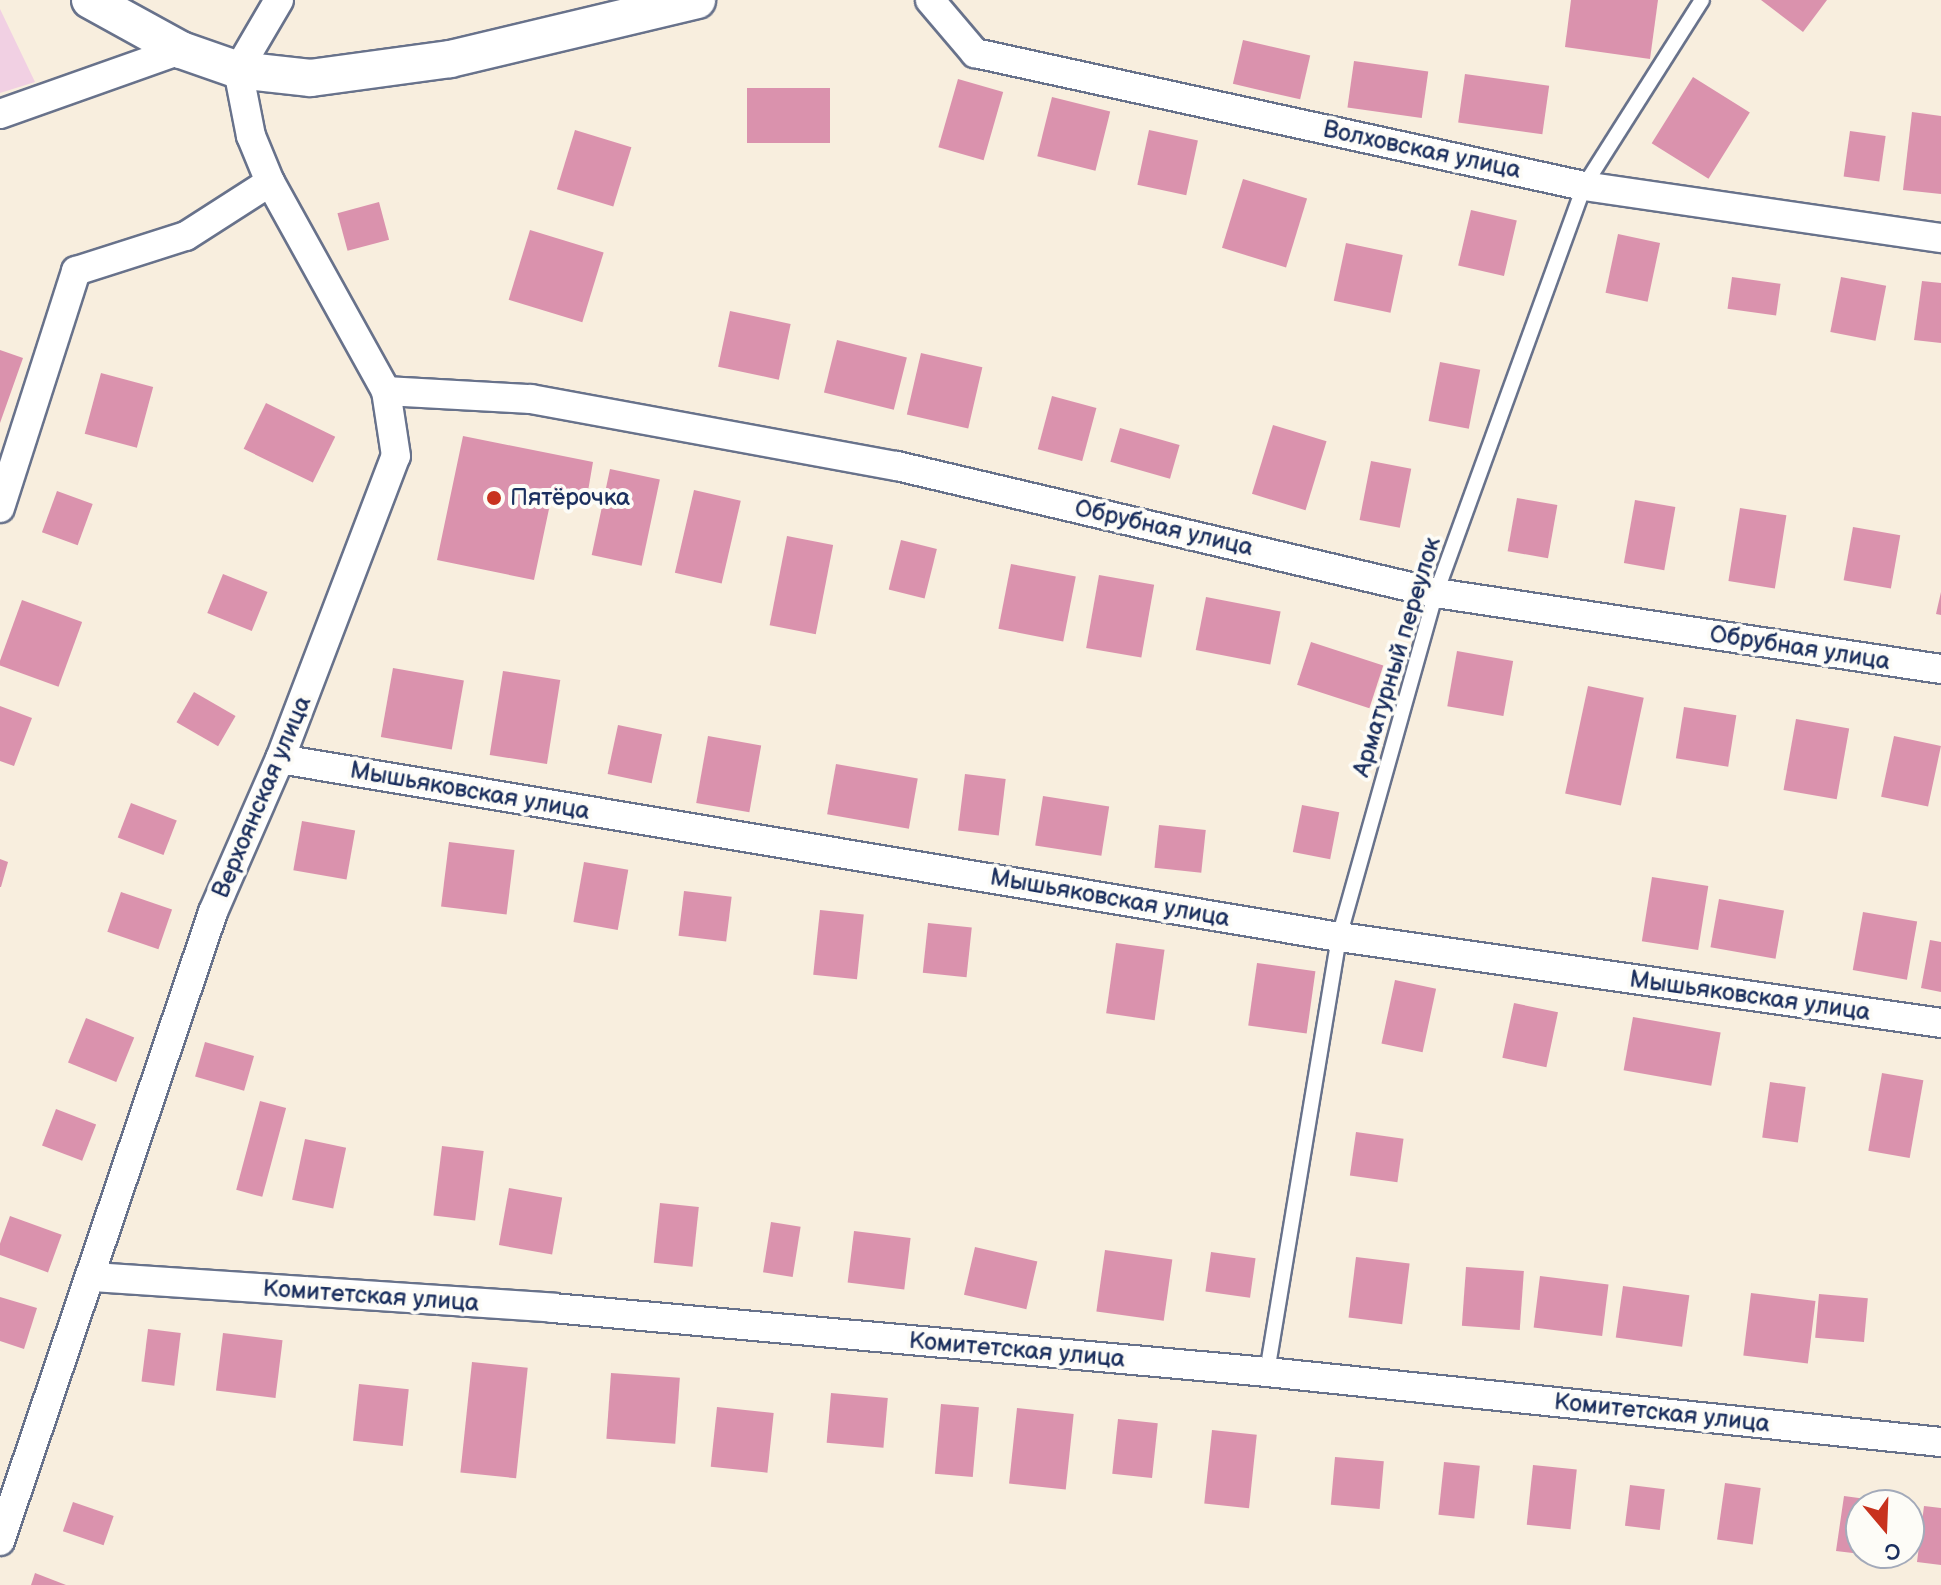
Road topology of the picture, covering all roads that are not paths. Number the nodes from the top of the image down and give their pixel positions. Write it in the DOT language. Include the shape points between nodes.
graph roads {
  1 [pos="90,0"];
  2 [pos="279,0"];
  3 [pos="697,0"];
  4 [pos="930,0"];
  5 [pos="1702,0"];
  6 [pos="181,50"];
  7 [pos="238,70"];
  8 [pos="0,114"];
  9 [pos="270,182"];
  10 [pos="1584,186"];
  11 [pos="1941,238"];
  12 [pos="386,391"];
  13 [pos="0,508"];
  14 [pos="1436,593"];
  15 [pos="1941,669"];
  16 [pos="280,759"];
  17 [pos="1339,937"];
  18 [pos="1941,1023"];
  19 [pos="92,1277"];
  20 [pos="1267,1372"];
  21 [pos="1941,1442"];
  22 [pos="0,1541"];
  1 -- 6 [label="street"];
  2 -- 7 [label="street"];
  3 -- 7 [label="street" via="450,59 311,78"];
  4 -- 10 [label="street, Волховская улица" via="975,53"];
  5 -- 10 [label="lane, Арматурный переулок"];
  6 -- 7 [label="street"];
  6 -- 8 [label="street"];
  7 -- 9 [label="street, Верхоянская улица" via="251,136"];
  9 -- 12 [label="street, Верхоянская улица"];
  9 -- 13 [label="street" via="186,236 76,271"];
  10 -- 11 [label="street, Волховская улица"];
  10 -- 14 [label="lane, Арматурный переулок"];
  12 -- 14 [label="street, Обрубная улица" via="531,399 897,466"];
  12 -- 16 [label="street, Верхоянская улица" via="396,456"];
  14 -- 15 [label="street, Обрубная улица"];
  14 -- 17 [label="lane, Арматурный переулок"];
  16 -- 17 [label="street, Мышьяковская улица"];
  16 -- 19 [label="street, Верхоянская улица" via="213,912"];
  17 -- 18 [label="street, Мышьяковская улица"];
  17 -- 20 [label="lane, Арматурный переулок"];
  19 -- 20 [label="street, Комитетская улица" via="553,1308"];
  19 -- 22 [label="street, Верхоянская улица"];
  20 -- 21 [label="street, Комитетская улица"];
}
